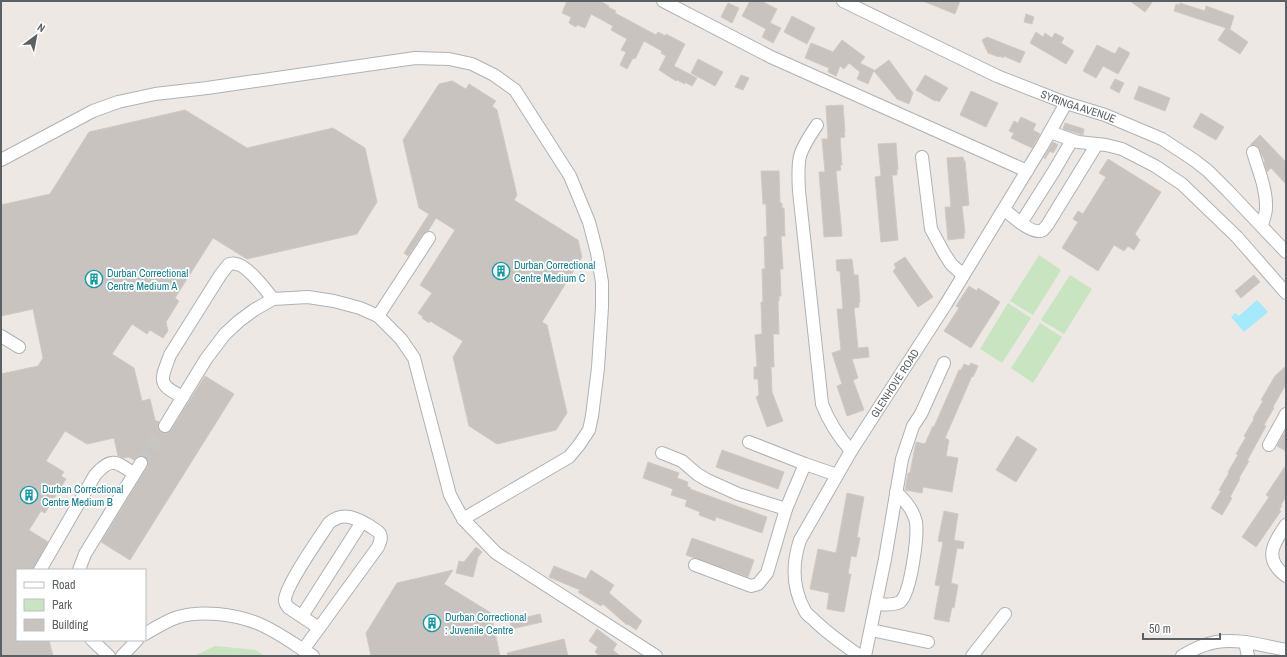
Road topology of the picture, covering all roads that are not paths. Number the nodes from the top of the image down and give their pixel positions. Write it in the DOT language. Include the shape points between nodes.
graph roads {
  1 [pos="663,1"];
  2 [pos="843,1"];
  3 [pos="1066,103"];
  4 [pos="817,125"];
  5 [pos="1050,132"];
  6 [pos="1072,140"];
  7 [pos="1097,144"];
  8 [pos="1253,152"];
  9 [pos="922,157"];
  10 [pos="1,160"];
  11 [pos="1027,171"];
  12 [pos="1004,209"];
  13 [pos="1021,223"];
  14 [pos="1262,226"];
  15 [pos="429,238"];
  16 [pos="1286,252"];
  17 [pos="963,275"];
  18 [pos="1286,293"];
  19 [pos="273,299"];
  20 [pos="378,316"];
  21 [pos="1,336"];
  22 [pos="19,347"];
  23 [pos="944,363"];
  24 [pos="183,397"];
  25 [pos="1286,414"];
  26 [pos="165,426"];
  27 [pos="749,442"];
  28 [pos="1269,445"];
  29 [pos="851,451"];
  30 [pos="662,453"];
  31 [pos="805,464"];
  32 [pos="837,475"];
  33 [pos="896,492"];
  34 [pos="786,509"];
  35 [pos="463,519"];
  36 [pos="362,522"];
  37 [pos="1285,528"];
  38 [pos="695,565"];
  39 [pos="41,569"];
  40 [pos="79,569"];
  41 [pos="1286,576"];
  42 [pos="876,604"];
  43 [pos="1005,614"];
  44 [pos="302,616"];
  45 [pos="319,628"];
  46 [pos="871,630"];
  47 [pos="146,633"];
  48 [pos="93,641"];
  49 [pos="136,641"];
  50 [pos="928,642"];
  51 [pos="1246,642"];
  52 [pos="1286,650"];
  53 [pos="308,653"];
  54 [pos="109,656"];
  55 [pos="122,656"];
  56 [pos="656,656"];
  57 [pos="860,656"];
  58 [pos="865,656"];
  59 [pos="972,656"];
  60 [pos="1182,656"];
  61 [pos="1248,656"];
  1 -- 11 [label="street" via="771,57"];
  2 -- 3 [label="street, SYRINGA AVENUE" via="997,76"];
  3 -- 5 [label="street, GLENHOVE ROAD"];
  3 -- 14 [label="street, SYRINGA AVENUE" via="1141,129 1168,143 1208,171"];
  4 -- 29 [label="street" via="800,154 798,167 801,207 822,404 837,435"];
  5 -- 6 [label="street"];
  5 -- 11 [label="street, GLENHOVE ROAD"];
  6 -- 7 [label="street"];
  6 -- 13 [label="street"];
  7 -- 13 [label="street" via="1044,229 1036,231"];
  7 -- 18 [label="street" via="1122,149 1182,184 1237,237"];
  8 -- 14 [label="street" via="1266,202"];
  9 -- 17 [label="street" via="931,229 951,264"];
  10 -- 35 [label="street" via="93,111 118,102 155,94 415,58 449,59 472,64 515,90 570,176 597,253 602,282 602,307 594,402 589,430 580,445 569,456"];
  11 -- 12 [label="street, GLENHOVE ROAD"];
  12 -- 13 [label="street"];
  12 -- 17 [label="street, GLENHOVE ROAD"];
  14 -- 16 [label="street, SYRINGA AVENUE"];
  15 -- 20 [label="street"];
  17 -- 29 [label="street, GLENHOVE ROAD"];
  19 -- 20 [label="street" via="308,297 334,301"];
  19 -- 24 [label="street" via="239,321 226,334 206,359"];
  19 -- 24 [label="street" via="255,277 236,264 229,264 220,274 170,355 162,376 164,386 169,391"];
  20 -- 35 [label="street" via="401,338 414,358 450,495"];
  21 -- 22 [label="street"];
  23 -- 33 [label="street" via="908,438"];
  24 -- 26 [label="street"];
  25 -- 28 [label="street"];
  27 -- 31 [label="street"];
  29 -- 32 [label="street, GLENHOVE ROAD"];
  30 -- 34 [label="street" via="682,460 707,480 738,494"];
  31 -- 32 [label="street"];
  31 -- 34 [label="street"];
  32 -- 57 [label="street, GLENHOVE ROAD" via="800,540 794,566 796,590 806,612 826,632"];
  33 -- 42 [label="street"];
  33 -- 42 [label="street" via="913,512 917,539 908,588 904,596 899,602 890,605"];
  34 -- 38 [label="street" via="767,573 758,584 751,586"];
  35 -- 56 [label="street" via="496,553"];
  36 -- 44 [label="street"];
  36 -- 44 [label="street" via="346,516 334,519 305,559 285,599 289,608"];
  36 -- 45 [label="street" via="378,532 381,541"];
  37 -- 41 [label="street" via="1273,545 1272,557 1274,565"];
  39 -- 40 [label="street" via="102,467 112,462 138,469 85,554"];
  42 -- 46 [label="street"];
  43 -- 59 [label="street"];
  44 -- 45 [label="street"];
  45 -- 53 [label="street"];
  46 -- 50 [label="street"];
  46 -- 58 [label="street"];
  47 -- 53 [label="street" via="178,617 221,614 257,623"];
  48 -- 54 [label="street"];
  49 -- 55 [label="street"];
  51 -- 52 [label="street"];
  51 -- 60 [label="street" via="1216,642 1203,645"];
  51 -- 61 [label="street"];
}
